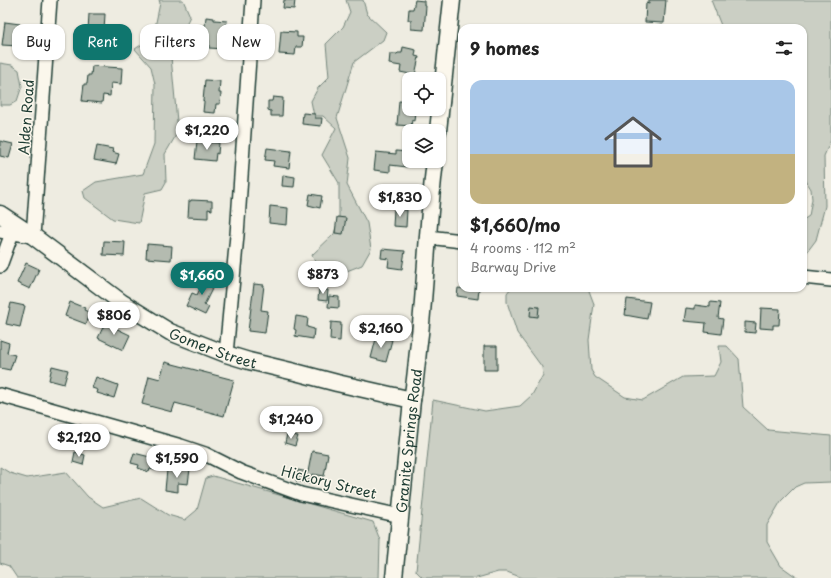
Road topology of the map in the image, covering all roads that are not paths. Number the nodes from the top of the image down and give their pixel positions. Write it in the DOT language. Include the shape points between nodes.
graph roads {
  1 [pos="50,0"];
  2 [pos="253,0"];
  3 [pos="452,0"];
  4 [pos="439,124"];
  5 [pos="433,168"];
  6 [pos="0,214"];
  7 [pos="6,232"];
  8 [pos="34,236"];
  9 [pos="428,237"];
  10 [pos="458,241"];
  11 [pos="0,266"];
  12 [pos="807,277"];
  13 [pos="831,280"];
  14 [pos="226,354"];
  15 [pos="0,395"];
  16 [pos="412,400"];
  17 [pos="401,516"];
  18 [pos="394,578"];
  1 -- 8 [label="street, Alden Road"];
  2 -- 14 [label="street"];
  3 -- 4 [label="street"];
  5 -- 9 [label="street, Granite Springs Road"];
  6 -- 8 [label="street, Gomer Street"];
  7 -- 8 [label="street"];
  7 -- 11 [label="street"];
  8 -- 14 [label="street, Gomer Street" via="121,302 170,332"];
  9 -- 10 [label="street"];
  9 -- 16 [label="street, Granite Springs Road"];
  12 -- 13 [label="street"];
  14 -- 16 [label="street, Gomer Street"];
  15 -- 17 [label="street, Hickory Street" via="205,454 241,472 301,494"];
  16 -- 17 [label="street, Granite Springs Road"];
  17 -- 18 [label="street, Granite Springs Road"];
}
